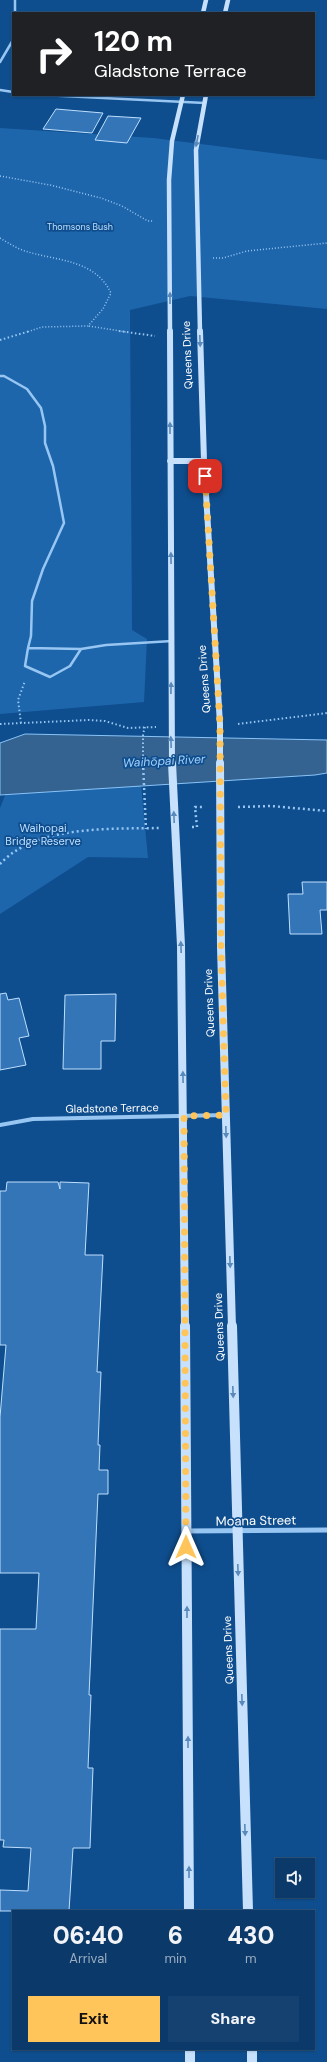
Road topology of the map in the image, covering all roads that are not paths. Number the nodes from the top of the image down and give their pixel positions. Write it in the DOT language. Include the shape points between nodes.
graph roads {
  1 [pos="15,0"];
  2 [pos="206,0"];
  3 [pos="228,0"];
  4 [pos="15,12"];
  5 [pos="203,12"];
  6 [pos="225,12"];
  7 [pos="12,42"];
  8 [pos="0,62"];
  9 [pos="0,90"];
  10 [pos="12,92"];
  11 [pos="62,96"];
  12 [pos="183,96"];
  13 [pos="206,96"];
  14 [pos="181,102"];
  15 [pos="204,103"];
  16 [pos="0,376"];
  17 [pos="170,461"];
  18 [pos="204,461"];
  19 [pos="172,640"];
  20 [pos="28,648"];
  21 [pos="81,649"];
  22 [pos="226,1115"];
  23 [pos="184,1116"];
  24 [pos="0,1125"];
  25 [pos="327,1530"];
  26 [pos="186,1531"];
  27 [pos="237,1531"];
  28 [pos="189,1910"];
  29 [pos="248,1910"];
  30 [pos="190,2050"];
  31 [pos="252,2050"];
  32 [pos="190,2062"];
  33 [pos="252,2062"];
  1 -- 4 [label="street"];
  2 -- 5 [label="main road"];
  3 -- 6 [label="main road"];
  7 -- 8 [label="street"];
  9 -- 10 [label="street"];
  11 -- 14 [label="street"];
  12 -- 14 [label="main road, Queens Drive"];
  13 -- 15 [label="main road, Queens Drive"];
  14 -- 15 [label="street"];
  17 -- 14 [label="main road, Queens Drive, one-way" via="172,141"];
  15 -- 18 [label="main road, Queens Drive, one-way" via="196,150"];
  16 -- 20 [label="lane" via="27,389 41,408 44,442 53,466 64,524 43,569 32,601"];
  17 -- 18 [label="main road"];
  19 -- 17 [label="main road, Queens Drive, one-way"];
  18 -- 22 [label="main road, Queens Drive" via="220,724 221,947"];
  19 -- 21 [label="lane"];
  23 -- 19 [label="main road, Queens Drive, one-way" via="181,946 171,727"];
  20 -- 21 [label="lane"];
  20 -- 21 [label="lane" via="25,666 50,677 70,666"];
  22 -- 23 [label="street, Gladstone Terrace"];
  22 -- 27 [label="main road, Queens Drive, one-way"];
  23 -- 24 [label="street, Gladstone Terrace" via="33,1119"];
  23 -- 26 [label="main road, Queens Drive"];
  25 -- 27 [label="street, Moana Street"];
  26 -- 27 [label="street, Moana Street"];
  28 -- 26 [label="main road, Queens Drive, one-way"];
  27 -- 29 [label="main road, Queens Drive, one-way"];
  30 -- 32 [label="main road"];
  31 -- 33 [label="main road"];
}
